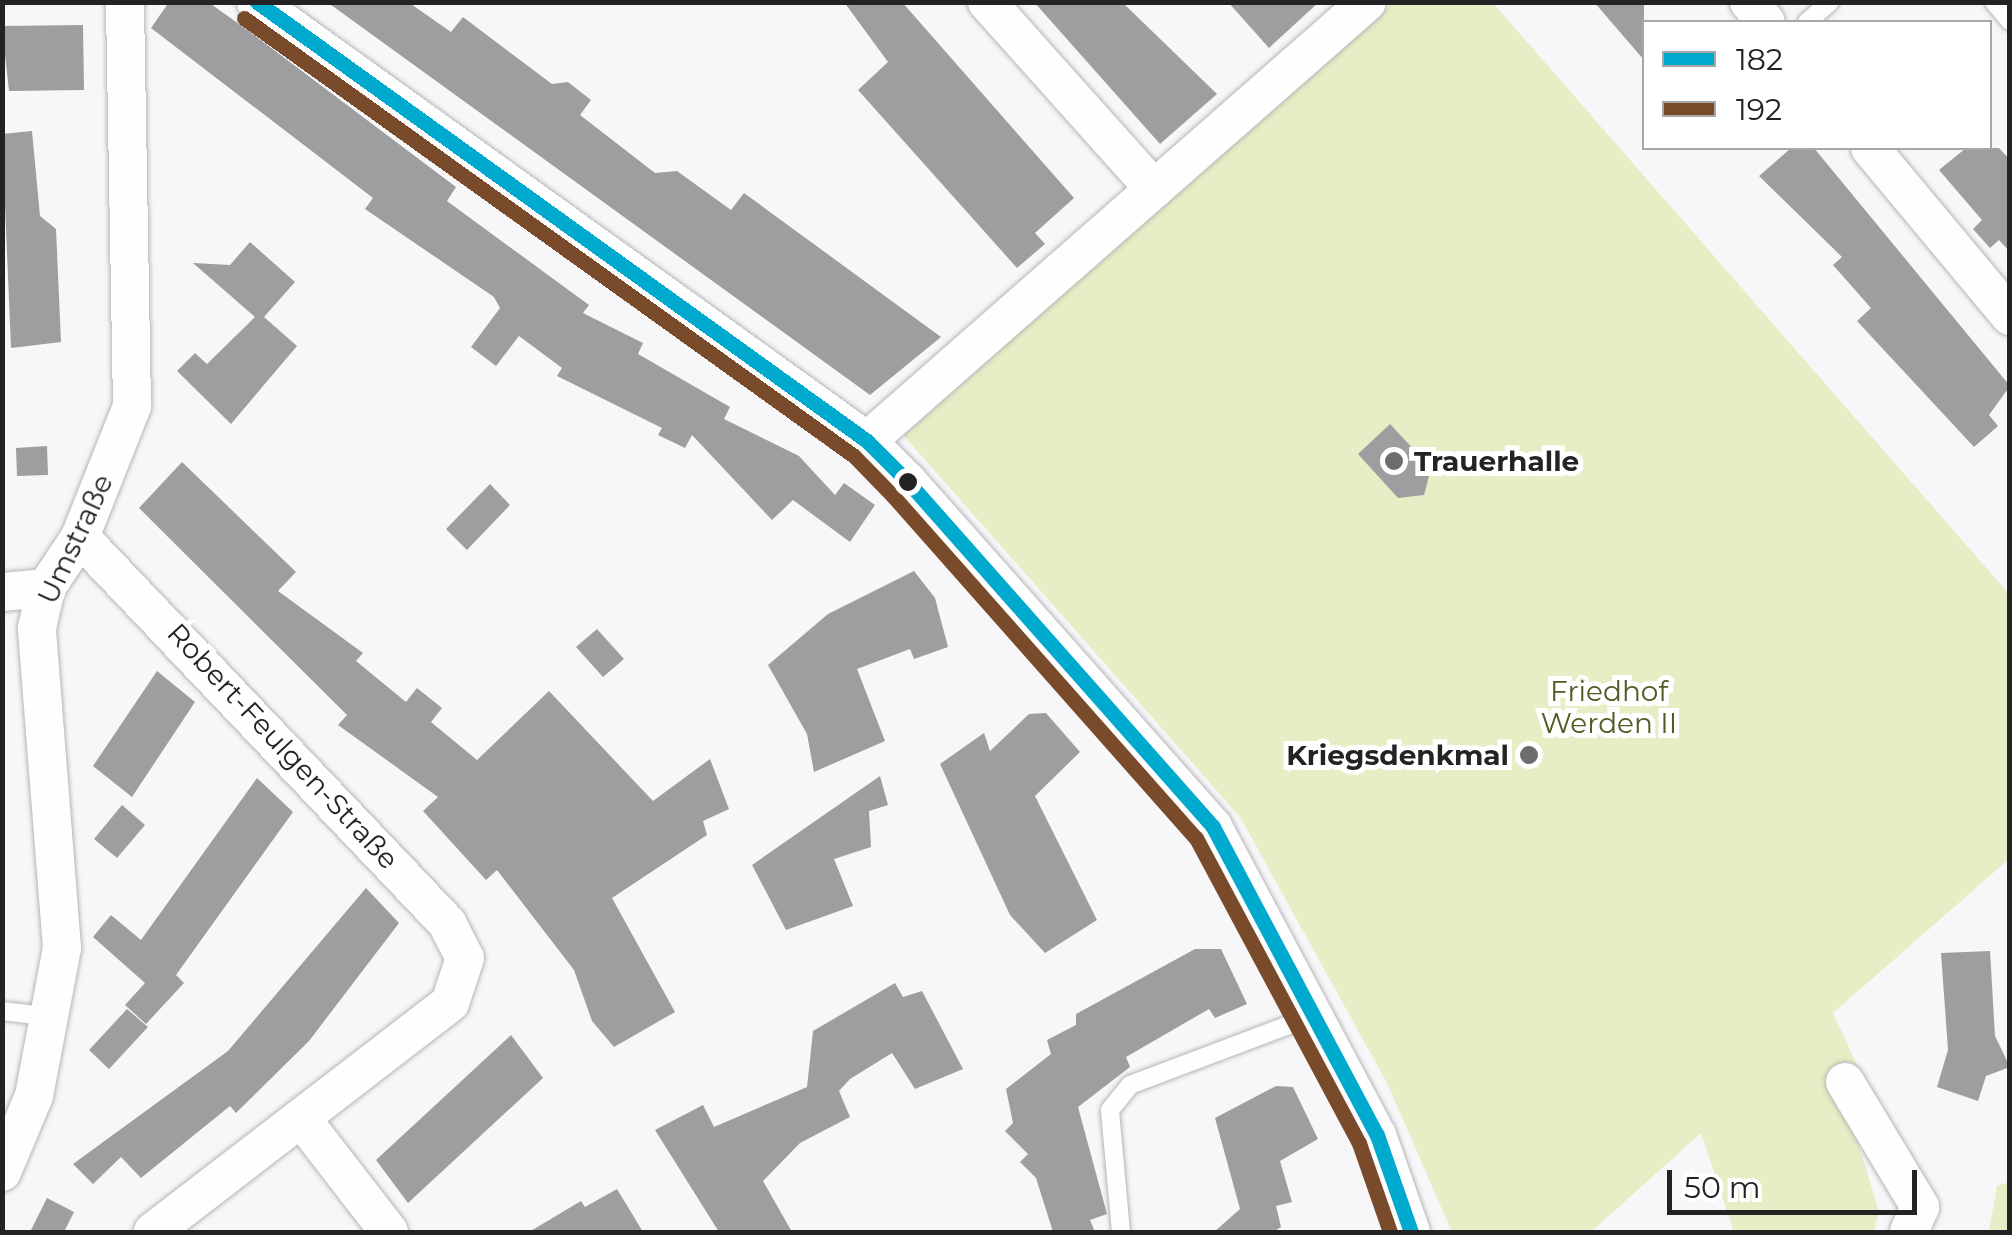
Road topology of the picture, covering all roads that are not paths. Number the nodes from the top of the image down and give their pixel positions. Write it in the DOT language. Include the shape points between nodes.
graph roads {
  1 [pos="125,2"];
  2 [pos="256,2"];
  3 [pos="987,2"];
  4 [pos="1367,2"];
  5 [pos="1830,2"];
  6 [pos="1994,2"];
  7 [pos="1809,20"];
  8 [pos="2010,21"];
  9 [pos="1872,150"];
  10 [pos="1154,189"];
  11 [pos="2010,316"];
  12 [pos="867,441"];
  13 [pos="80,536"];
  14 [pos="46,588"];
  15 [pos="2,592"];
  16 [pos="2,1011"];
  17 [pos="1315,1014"];
  18 [pos="54,1018"];
  19 [pos="1846,1082"];
  20 [pos="301,1118"];
  21 [pos="2,1172"];
  22 [pos="153,1232"];
  23 [pos="389,1232"];
  24 [pos="1121,1232"];
  25 [pos="1411,1232"];
  26 [pos="1909,1232"];
  1 -- 13 [label="street, Umstraße" via="132,406"];
  2 -- 12 [label="street"];
  3 -- 10 [label="street"];
  4 -- 10 [label="street"];
  5 -- 7 [label="lane"];
  6 -- 8 [label="lane"];
  9 -- 11 [label="street"];
  10 -- 12 [label="street"];
  12 -- 17 [label="street" via="1188,791"];
  13 -- 14 [label="street, Umstraße"];
  13 -- 20 [label="street, Robert-Feulgen-Straße" via="447,923 464,969 450,1003"];
  14 -- 15 [label="street"];
  14 -- 18 [label="street, Umstraße" via="37,628 62,948"];
  16 -- 18 [label="lane"];
  17 -- 24 [label="lane" via="1130,1085 1110,1110"];
  17 -- 25 [label="street" via="1377,1135"];
  18 -- 21 [label="street, Umstraße"];
  19 -- 26 [label="street" via="1920,1207"];
  20 -- 22 [label="street"];
  20 -- 23 [label="street"];
}
